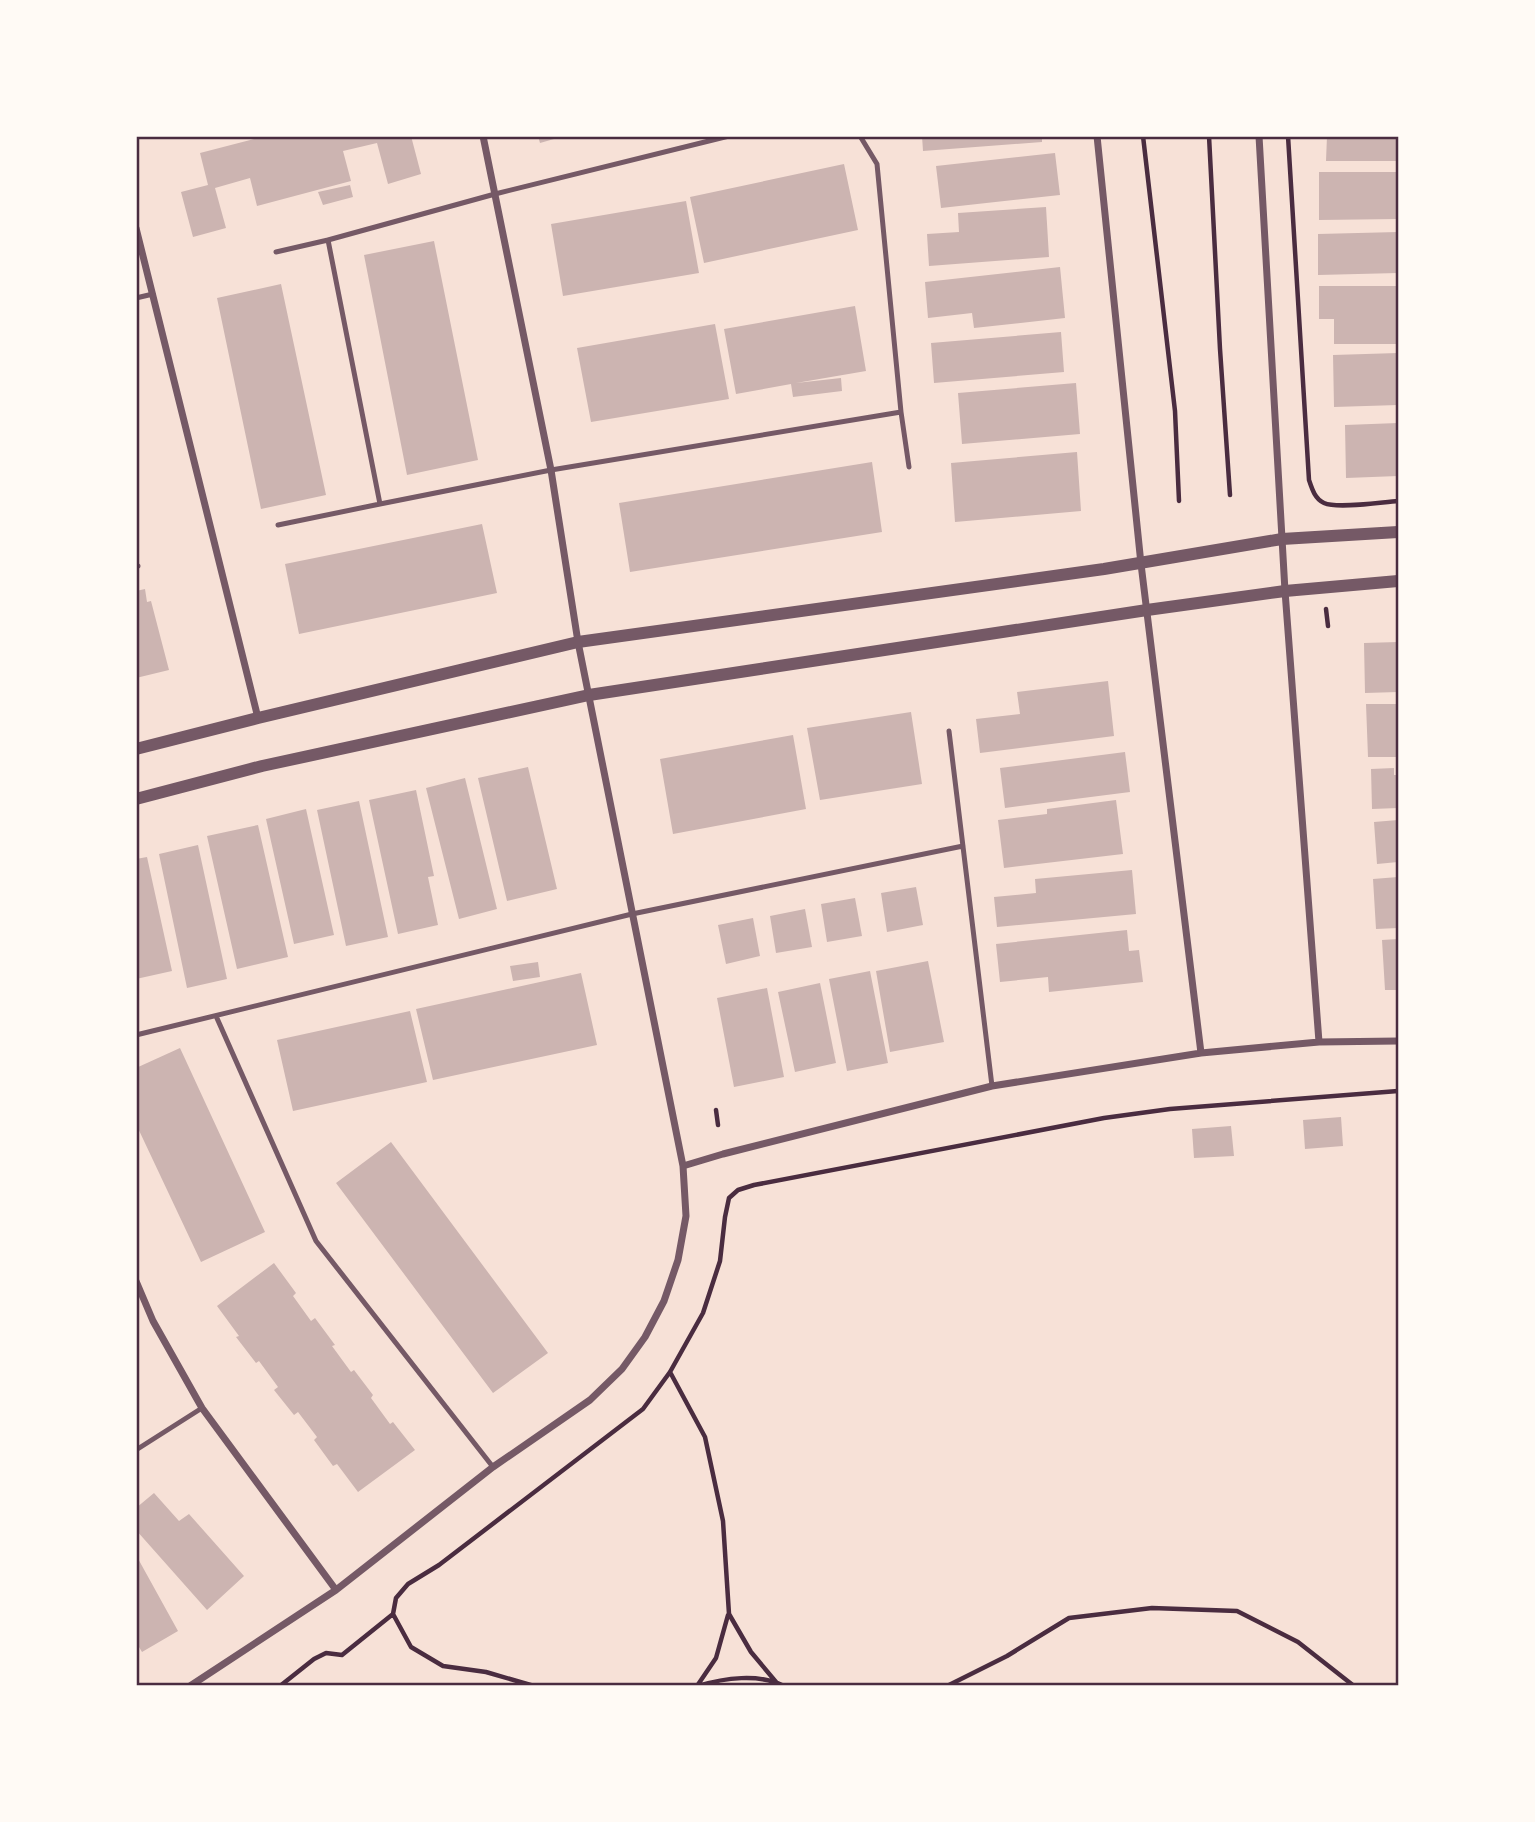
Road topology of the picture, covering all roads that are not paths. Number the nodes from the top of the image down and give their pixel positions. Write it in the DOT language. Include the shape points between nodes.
graph roads {
  1 [pos="483,136"];
  2 [pos="729,136"];
  3 [pos="860,136"];
  4 [pos="1097,136"];
  5 [pos="1259,136"];
  6 [pos="495,194"];
  7 [pos="136,228"];
  8 [pos="328,240"];
  9 [pos="276,252"];
  10 [pos="153,294"];
  11 [pos="136,298"];
  12 [pos="901,412"];
  13 [pos="909,467"];
  14 [pos="551,470"];
  15 [pos="380,504"];
  16 [pos="278,525"];
  17 [pos="1398,532"];
  18 [pos="1282,539"];
  19 [pos="1141,564"];
  20 [pos="1398,581"];
  21 [pos="1286,592"];
  22 [pos="1147,610"];
  23 [pos="578,642"];
  24 [pos="590,695"];
  25 [pos="258,718"];
  26 [pos="949,731"];
  27 [pos="136,749"];
  28 [pos="136,799"];
  29 [pos="963,846"];
  30 [pos="632,914"];
  31 [pos="216,1016"];
  32 [pos="136,1035"];
  33 [pos="1398,1041"];
  34 [pos="1319,1042"];
  35 [pos="1201,1053"];
  36 [pos="992,1086"];
  37 [pos="683,1166"];
  38 [pos="136,1281"];
  39 [pos="202,1408"];
  40 [pos="136,1451"];
  41 [pos="494,1467"];
  42 [pos="336,1590"];
  43 [pos="190,1685"];
  1 -- 6 [label="street"];
  2 -- 6 [label="lane"];
  3 -- 12 [label="lane" via="877,164"];
  4 -- 19 [label="street"];
  5 -- 18 [label="street"];
  6 -- 8 [label="lane"];
  6 -- 14 [label="street"];
  7 -- 10 [label="street"];
  8 -- 9 [label="lane"];
  8 -- 15 [label="lane"];
  10 -- 11 [label="lane"];
  10 -- 25 [label="street"];
  12 -- 13 [label="lane"];
  12 -- 14 [label="lane"];
  14 -- 15 [label="lane"];
  14 -- 23 [label="street"];
  15 -- 16 [label="lane"];
  17 -- 18 [label="street"];
  18 -- 19 [label="street"];
  18 -- 21 [label="street"];
  19 -- 22 [label="street"];
  19 -- 23 [label="street"];
  20 -- 21 [label="street"];
  21 -- 22 [label="street"];
  21 -- 34 [label="street"];
  22 -- 24 [label="street"];
  22 -- 35 [label="street"];
  23 -- 24 [label="street"];
  23 -- 25 [label="street"];
  24 -- 28 [label="street" via="262,766"];
  24 -- 30 [label="street"];
  25 -- 27 [label="street"];
  26 -- 29 [label="lane"];
  29 -- 30 [label="lane"];
  29 -- 36 [label="lane"];
  30 -- 31 [label="lane"];
  30 -- 37 [label="street"];
  31 -- 32 [label="lane"];
  31 -- 41 [label="lane" via="316,1241"];
  33 -- 34 [label="street"];
  34 -- 35 [label="street"];
  35 -- 36 [label="street"];
  36 -- 37 [label="street"];
  37 -- 41 [label="street" via="686,1216 678,1260 645,1337 590,1400"];
  38 -- 39 [label="street"];
  39 -- 40 [label="lane"];
  39 -- 42 [label="street"];
  41 -- 42 [label="street"];
  42 -- 43 [label="street"];
}
